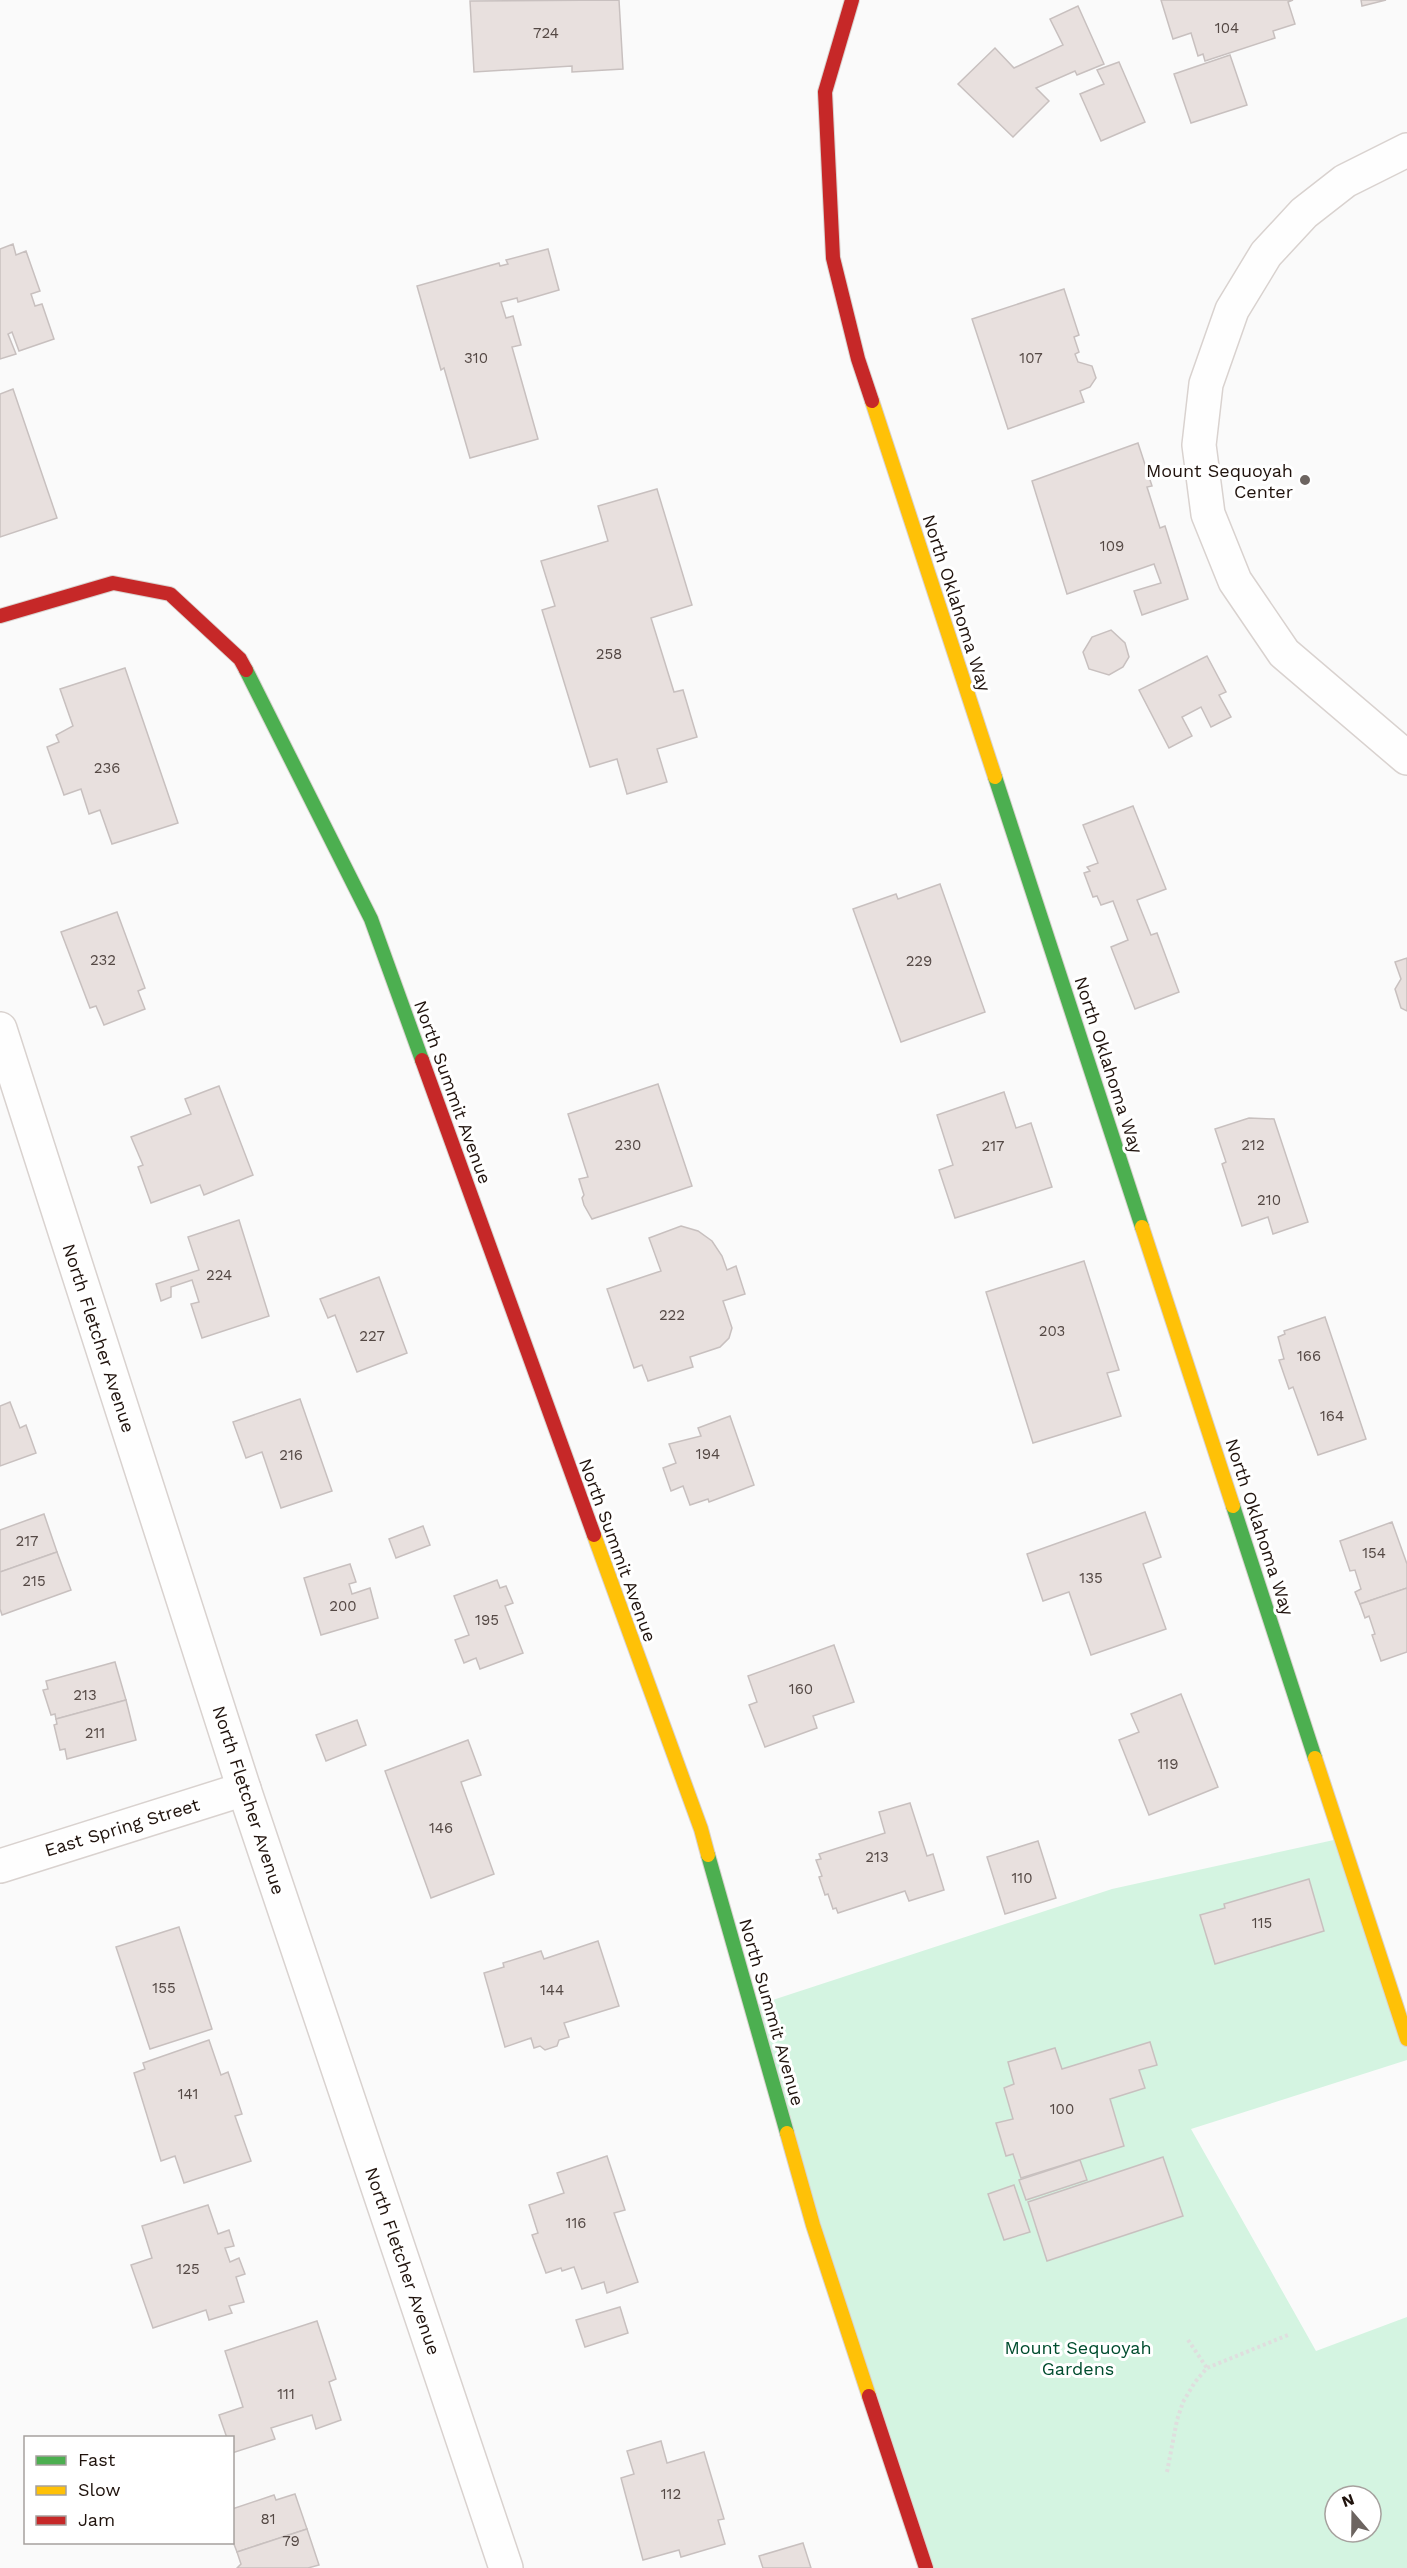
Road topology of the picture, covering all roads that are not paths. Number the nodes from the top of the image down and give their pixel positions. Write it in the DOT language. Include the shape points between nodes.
graph roads {
  1 [pos="852,0"];
  2 [pos="1407,150"];
  3 [pos="0,616"];
  4 [pos="1407,758"];
  5 [pos="0,1029"];
  6 [pos="244,1789"];
  7 [pos="0,1866"];
  8 [pos="1407,2039"];
  9 [pos="506,2568"];
  10 [pos="926,2568"];
  1 -- 8 [label="street, North Oklahoma Way" via="825,92 833,258 858,359"];
  2 -- 4 [label="street" via="1346,181 1304,213 1266,254 1232,310 1206,384 1198,445 1208,514 1235,580 1284,653"];
  3 -- 10 [label="street, North Summit Avenue" via="113,583 170,594 240,659 371,919 701,1829 813,2225"];
  5 -- 6 [label="street, North Fletcher Avenue"];
  6 -- 7 [label="street, East Spring Street"];
  6 -- 9 [label="street, North Fletcher Avenue"];
}
